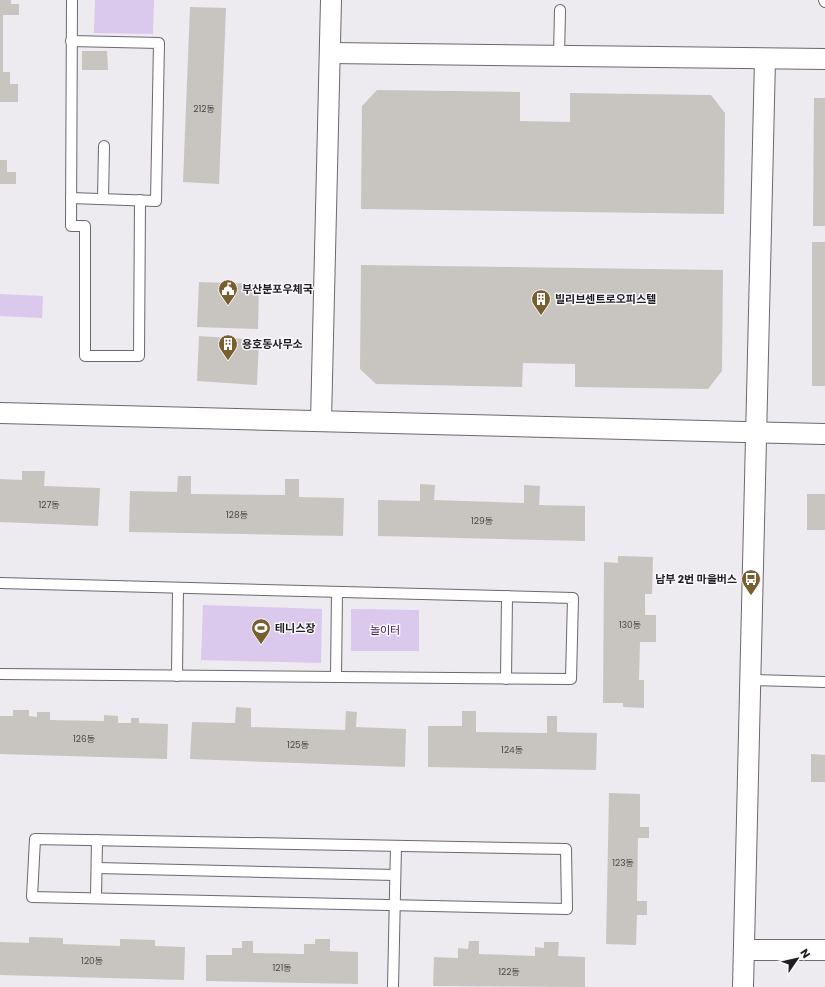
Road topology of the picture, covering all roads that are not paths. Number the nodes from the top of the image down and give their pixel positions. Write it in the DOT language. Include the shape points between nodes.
graph roads {
  1 [pos="72,0"];
  2 [pos="331,0"];
  3 [pos="560,10"];
  4 [pos="72,41"];
  5 [pos="330,53"];
  6 [pos="559,56"];
  7 [pos="765,59"];
  8 [pos="825,59"];
  9 [pos="104,146"];
  10 [pos="70,198"];
  11 [pos="103,199"];
  12 [pos="140,200"];
  13 [pos="0,413"];
  14 [pos="321,421"];
  15 [pos="756,432"];
  16 [pos="825,434"];
  17 [pos="0,583"];
  18 [pos="178,588"];
  19 [pos="337,592"];
  20 [pos="507,596"];
  21 [pos="0,674"];
  22 [pos="177,676"];
  23 [pos="336,677"];
  24 [pos="506,679"];
  25 [pos="750,680"];
  26 [pos="825,682"];
  27 [pos="97,840"];
  28 [pos="396,846"];
  29 [pos="97,868"];
  30 [pos="396,875"];
  31 [pos="96,898"];
  32 [pos="395,905"];
  33 [pos="744,950"];
  34 [pos="825,950"];
  35 [pos="393,987"];
  36 [pos="743,987"];
  1 -- 4 [label="lane"];
  2 -- 5 [label="street"];
  3 -- 6 [label="lane"];
  4 -- 10 [label="lane"];
  4 -- 12 [label="lane" via="158,43 156,201"];
  5 -- 6 [label="street"];
  5 -- 14 [label="street"];
  6 -- 7 [label="street"];
  7 -- 8 [label="street"];
  7 -- 15 [label="street"];
  9 -- 11 [label="lane"];
  10 -- 11 [label="lane"];
  10 -- 12 [label="lane" via="71,226 85,226 85,356 140,356"];
  11 -- 12 [label="lane"];
  13 -- 14 [label="street"];
  14 -- 15 [label="street"];
  15 -- 16 [label="street"];
  15 -- 25 [label="street"];
  17 -- 18 [label="lane"];
  18 -- 19 [label="lane"];
  18 -- 22 [label="lane"];
  19 -- 20 [label="lane"];
  19 -- 23 [label="lane"];
  20 -- 24 [label="lane"];
  20 -- 24 [label="lane" via="572,598 571,679"];
  21 -- 22 [label="lane"];
  22 -- 23 [label="lane"];
  23 -- 24 [label="lane"];
  25 -- 26 [label="lane"];
  25 -- 33 [label="street"];
  27 -- 28 [label="lane"];
  27 -- 29 [label="lane"];
  27 -- 31 [label="lane" via="35,839 32,897"];
  28 -- 30 [label="lane"];
  28 -- 32 [label="lane" via="566,850 566,910"];
  29 -- 30 [label="lane"];
  29 -- 31 [label="lane"];
  30 -- 32 [label="lane"];
  31 -- 32 [label="lane"];
  32 -- 35 [label="lane"];
  33 -- 34 [label="street"];
  33 -- 36 [label="street"];
}
